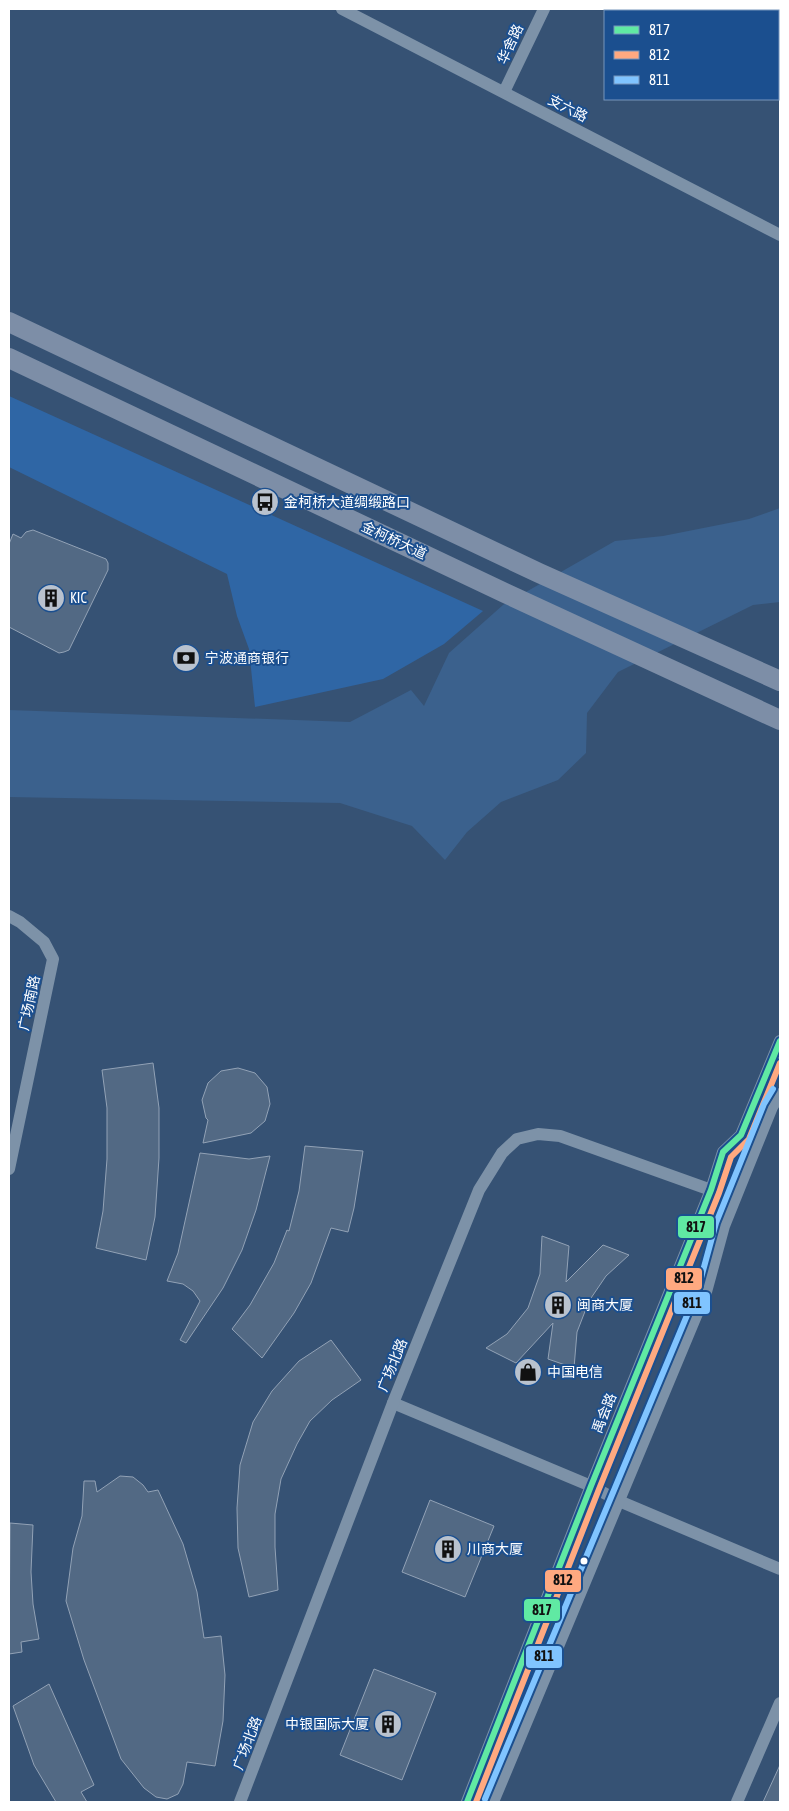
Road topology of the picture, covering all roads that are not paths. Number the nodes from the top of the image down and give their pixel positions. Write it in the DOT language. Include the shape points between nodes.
graph roads {
  1 [pos="342,9"];
  2 [pos="544,9"];
  3 [pos="504,92"];
  4 [pos="780,235"];
  5 [pos="9,322"];
  6 [pos="9,358"];
  7 [pos="780,681"];
  8 [pos="780,720"];
  9 [pos="9,916"];
  10 [pos="780,1041"];
  11 [pos="780,1094"];
  12 [pos="9,1169"];
  13 [pos="711,1190"];
  14 [pos="393,1403"];
  15 [pos="591,1486"];
  16 [pos="619,1500"];
  17 [pos="780,1568"];
  18 [pos="780,1703"];
  19 [pos="240,1802"];
  20 [pos="467,1802"];
  21 [pos="493,1802"];
  22 [pos="737,1802"];
  1 -- 3 [label="street, 支六路"];
  2 -- 3 [label="street, 华舍路"];
  3 -- 4 [label="street, 支六路"];
  5 -- 7 [label="main road" via="539,573"];
  6 -- 8 [label="main road, 金柯桥大道"];
  9 -- 12 [label="street, 广场南路" via="44,942 53,959"];
  10 -- 13 [label="street, 禹会路" via="741,1135 723,1152"];
  11 -- 16 [label="street" via="724,1226 706,1292"];
  13 -- 14 [label="street, 广场北路" via="560,1136 538,1134 518,1139 502,1153 479,1190"];
  13 -- 15 [label="street, 禹会路"];
  14 -- 15 [label="street"];
  14 -- 19 [label="street, 广场北路"];
  15 -- 16 [label="street"];
  15 -- 20 [label="street, 禹会路"];
  16 -- 17 [label="street"];
  16 -- 21 [label="street"];
  18 -- 22 [label="street"];
}
